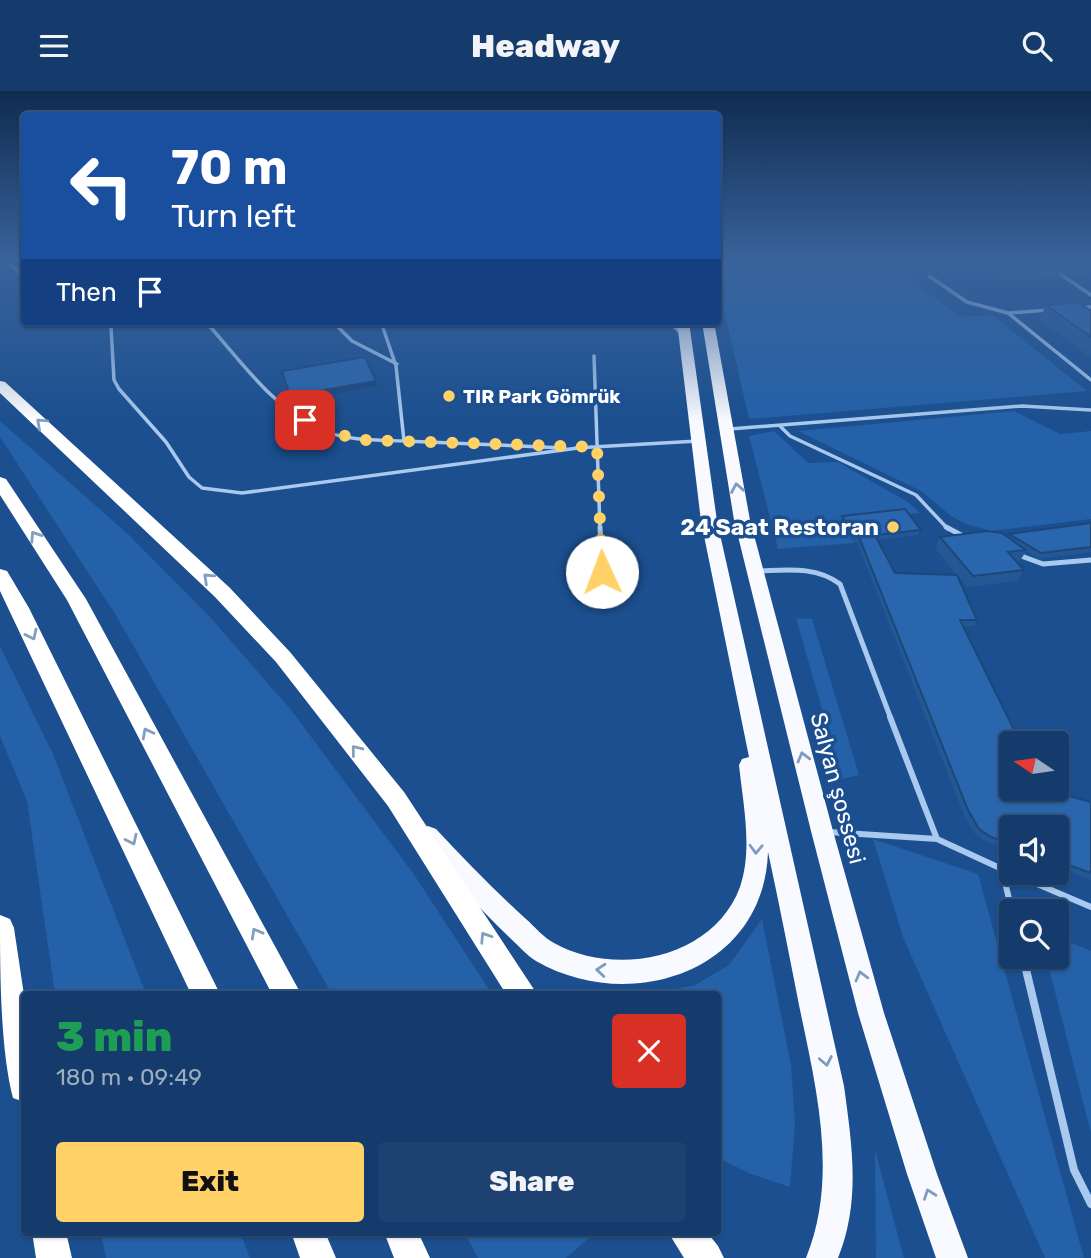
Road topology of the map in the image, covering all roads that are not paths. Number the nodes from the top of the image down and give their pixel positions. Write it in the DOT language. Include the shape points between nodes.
graph roads {
  1 [pos="1008,313"];
  2 [pos="1077,313"];
  3 [pos="1081,316"];
  4 [pos="110,326"];
  5 [pos="210,326"];
  6 [pos="337,326"];
  7 [pos="384,326"];
  8 [pos="709,326"];
  9 [pos="684,329"];
  10 [pos="594,356"];
  11 [pos="397,364"];
  12 [pos="1091,380"];
  13 [pos="0,385"];
  14 [pos="1091,410"];
  15 [pos="780,426"];
  16 [pos="726,430"];
  17 [pos="404,441"];
  18 [pos="698,441"];
  19 [pos="597,447"];
  20 [pos="578,448"];
  21 [pos="0,482"];
  22 [pos="965,536"];
  23 [pos="1011,549"];
  24 [pos="1091,560"];
  25 [pos="755,571"];
  26 [pos="602,572"];
  27 [pos="0,575"];
  28 [pos="742,683"];
  29 [pos="396,799"];
  30 [pos="822,831"];
  31 [pos="937,839"];
  32 [pos="999,868"];
  33 [pos="1039,885"];
  34 [pos="1091,907"];
  35 [pos="0,927"];
  36 [pos="1026,969"];
  37 [pos="205,991"];
  38 [pos="285,991"];
  39 [pos="521,991"];
  40 [pos="21,1067"];
  41 [pos="1091,1204"];
  42 [pos="50,1236"];
  43 [pos="403,1236"];
  44 [pos="688,1236"];
  45 [pos="54,1258"];
  46 [pos="412,1258"];
  47 [pos="706,1258"];
  48 [pos="822,1258"];
  49 [pos="952,1258"];
  1 -- 12 [label="lane"];
  2 -- 3 [label="lane"];
  4 -- 20 [label="lane" via="114,380 119,389 202,488 242,493"];
  5 -- 17 [label="lane" via="285,409 325,431 363,440"];
  6 -- 11 [label="lane" via="352,341"];
  7 -- 11 [label="lane"];
  8 -- 16 [label="highway, Salyan şossesi"];
  9 -- 18 [label="highway"];
  10 -- 19 [label="lane"];
  11 -- 17 [label="lane"];
  29 -- 13 [label="highway, one-way" via="283,657 222,592"];
  14 -- 15 [label="lane" via="1022,406"];
  15 -- 16 [label="lane"];
  15 -- 22 [label="lane" via="790,436 916,495 949,530"];
  25 -- 16 [label="highway, Salyan şossesi, one-way"];
  17 -- 20 [label="lane"];
  18 -- 19 [label="lane"];
  18 -- 28 [label="highway"];
  19 -- 20 [label="lane"];
  19 -- 26 [label="lane"];
  38 -- 21 [label="highway, one-way" via="76,599"];
  23 -- 24 [label="lane" via="1037,564"];
  30 -- 25 [label="highway, Salyan şossesi, one-way"];
  25 -- 31 [label="lane" via="818,572 840,584"];
  27 -- 37 [label="highway, one-way"];
  28 -- 29 [label="highway, one-way" via="757,846 752,885 740,917 714,945 674,966 626,972 579,968 543,951"];
  28 -- 48 [label="highway, one-way" via="830,1086 839,1199 830,1243"];
  39 -- 29 [label="highway, one-way"];
  30 -- 31 [label="lane"];
  49 -- 30 [label="highway, Salyan şossesi, one-way" via="872,1013"];
  31 -- 32 [label="lane"];
  33 -- 34 [label="lane"];
  35 -- 40 [label="highway"];
  36 -- 41 [label="lane" via="1074,1170"];
  42 -- 45 [label="highway"];
  43 -- 46 [label="highway"];
  44 -- 47 [label="highway"];
}
